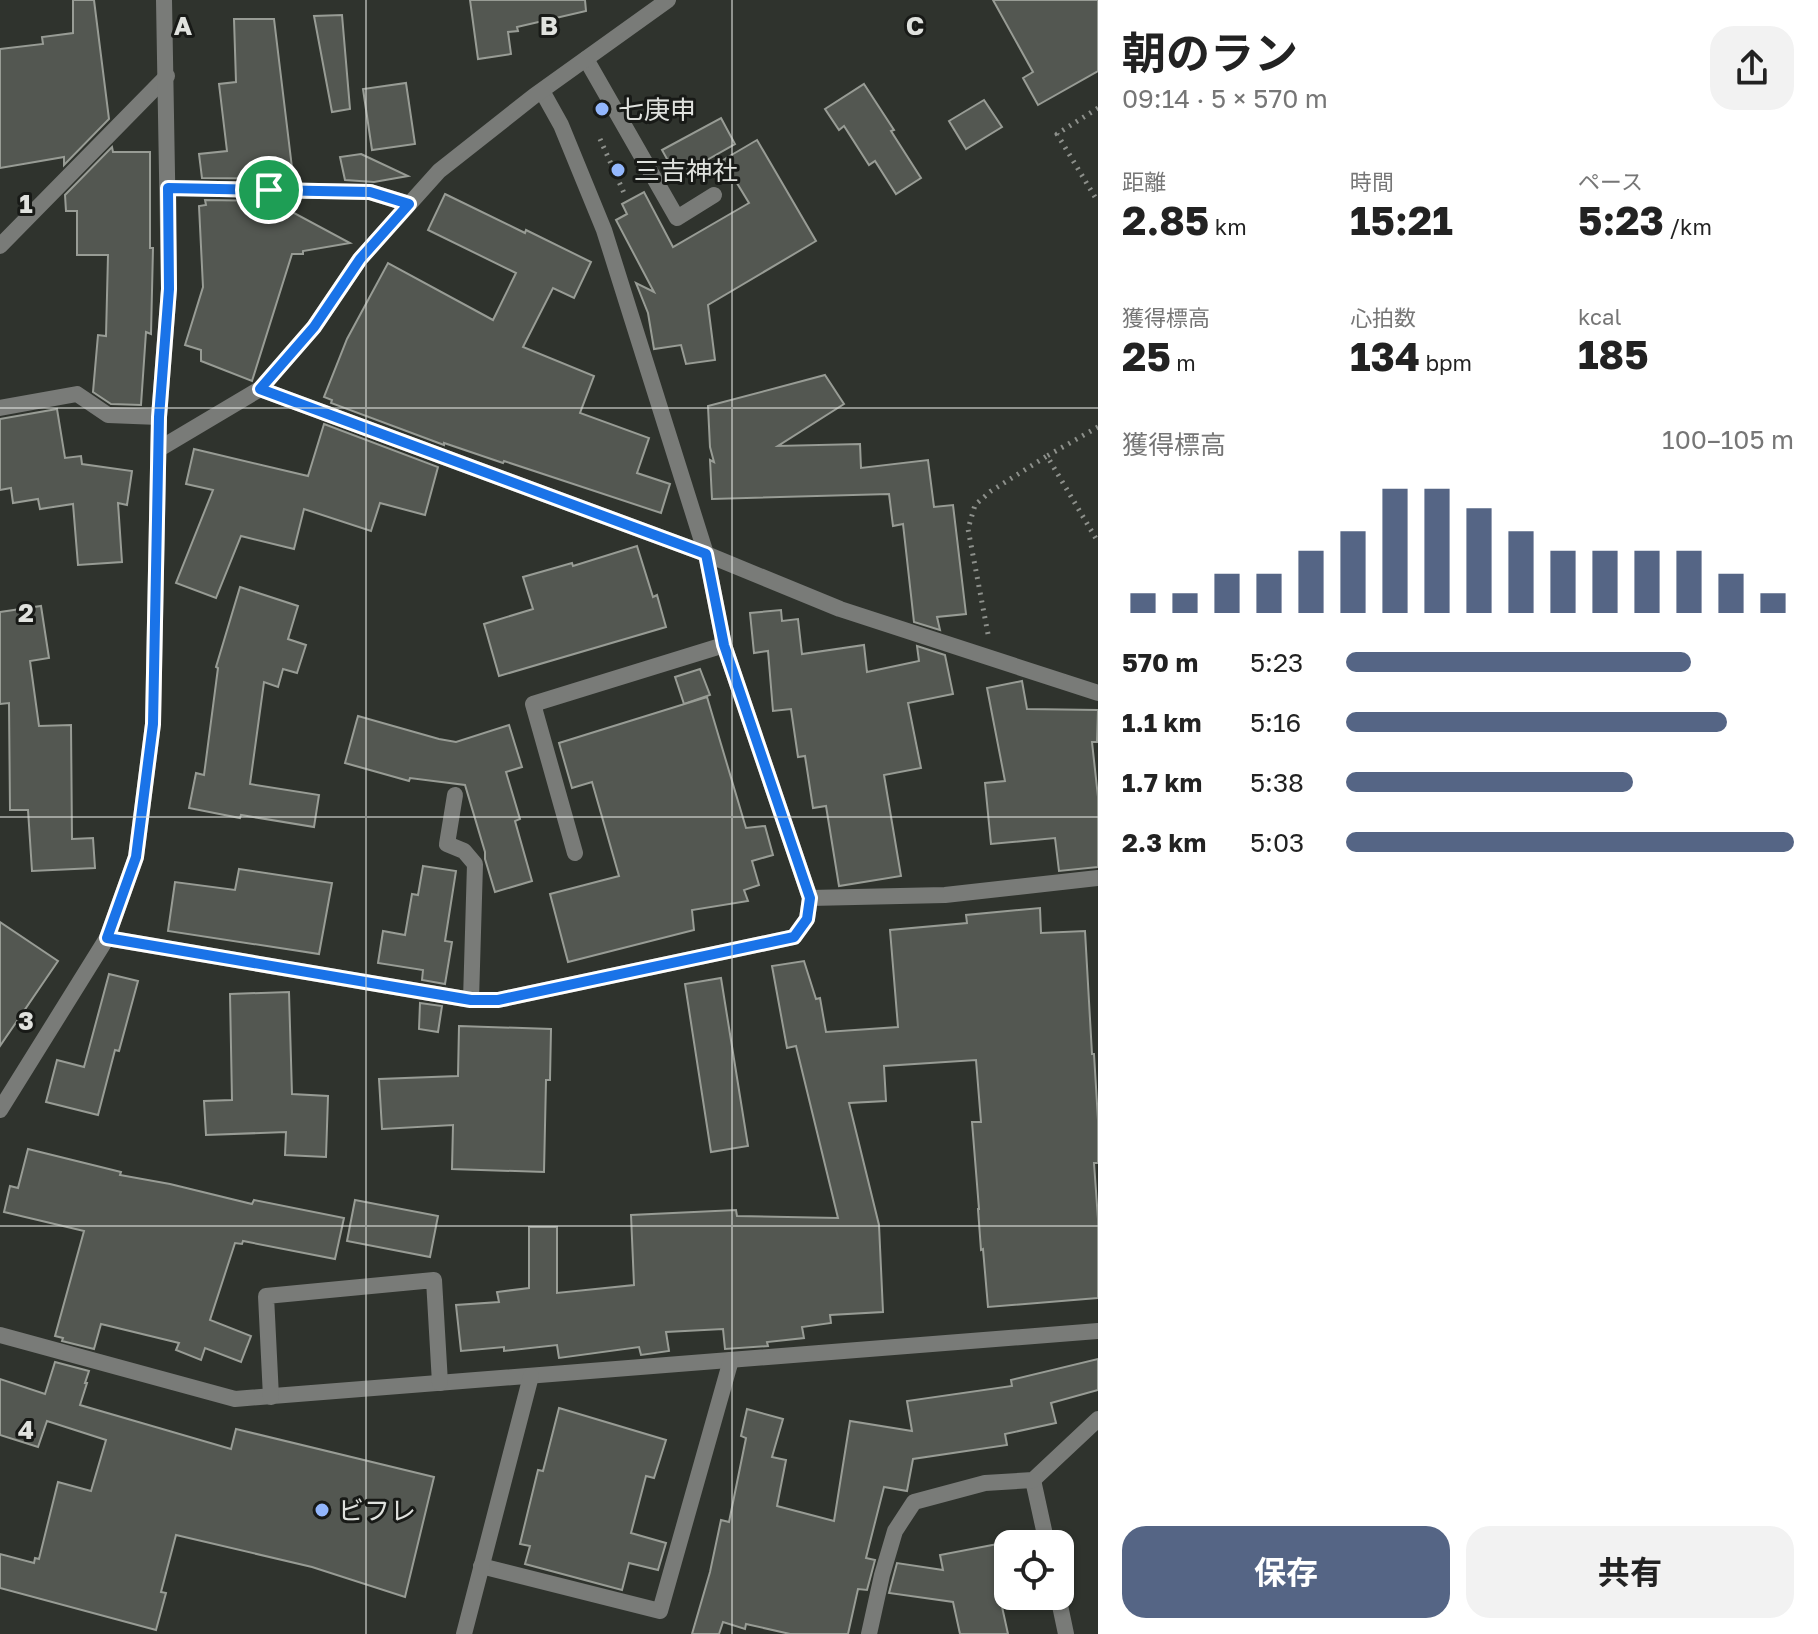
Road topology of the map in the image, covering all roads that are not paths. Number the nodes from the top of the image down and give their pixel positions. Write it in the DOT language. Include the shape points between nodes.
graph roads {
  1 [pos="164,0"];
  2 [pos="668,0"];
  3 [pos="586,59"];
  4 [pos="167,76"];
  5 [pos="542,91"];
  6 [pos="168,188"];
  7 [pos="714,195"];
  8 [pos="409,204"];
  9 [pos="0,246"];
  10 [pos="260,389"];
  11 [pos="0,408"];
  12 [pos="159,417"];
  13 [pos="159,449"];
  14 [pos="706,554"];
  15 [pos="724,645"];
  16 [pos="1098,693"];
  17 [pos="455,795"];
  18 [pos="575,853"];
  19 [pos="1098,878"];
  20 [pos="810,898"];
  21 [pos="107,938"];
  22 [pos="471,1000"];
  23 [pos="0,1110"];
  24 [pos="1098,1331"];
  25 [pos="0,1335"];
  26 [pos="731,1360"];
  27 [pos="531,1376"];
  28 [pos="440,1383"];
  29 [pos="271,1397"];
  30 [pos="1098,1419"];
  31 [pos="1033,1480"];
  32 [pos="1044,1530"];
  33 [pos="481,1566"];
  34 [pos="1061,1610"];
  35 [pos="464,1634"];
  36 [pos="869,1634"];
  37 [pos="1066,1634"];
  1 -- 4 [label="street"];
  2 -- 3 [label="street"];
  3 -- 5 [label="street"];
  3 -- 7 [label="street" via="677,218"];
  4 -- 6 [label="street"];
  4 -- 9 [label="street"];
  5 -- 8 [label="street" via="439,171"];
  5 -- 14 [label="street" via="604,230"];
  6 -- 8 [label="street" via="370,192"];
  6 -- 12 [label="street" via="169,289"];
  8 -- 10 [label="street"];
  10 -- 13 [label="street"];
  10 -- 14 [label="street"];
  11 -- 12 [label="street" via="77,394 108,415"];
  12 -- 13 [label="street"];
  13 -- 21 [label="street" via="153,724 136,857"];
  14 -- 15 [label="street"];
  14 -- 16 [label="street" via="840,609"];
  15 -- 18 [label="street" via="533,704"];
  15 -- 20 [label="street"];
  17 -- 22 [label="street" via="447,844 464,851 475,864"];
  19 -- 20 [label="street" via="945,895"];
  20 -- 22 [label="street" via="807,919 794,937 498,1000"];
  21 -- 22 [label="street"];
  21 -- 23 [label="street"];
  24 -- 26 [label="street"];
  25 -- 29 [label="street" via="235,1399"];
  26 -- 27 [label="street"];
  26 -- 33 [label="street" via="660,1611"];
  27 -- 28 [label="street"];
  27 -- 33 [label="street"];
  28 -- 29 [label="street"];
  28 -- 29 [label="street" via="434,1280 266,1296"];
  30 -- 31 [label="street"];
  31 -- 32 [label="street"];
  31 -- 36 [label="street" via="985,1483 914,1502 895,1531"];
  33 -- 35 [label="street"];
  34 -- 37 [label="street"];
}
